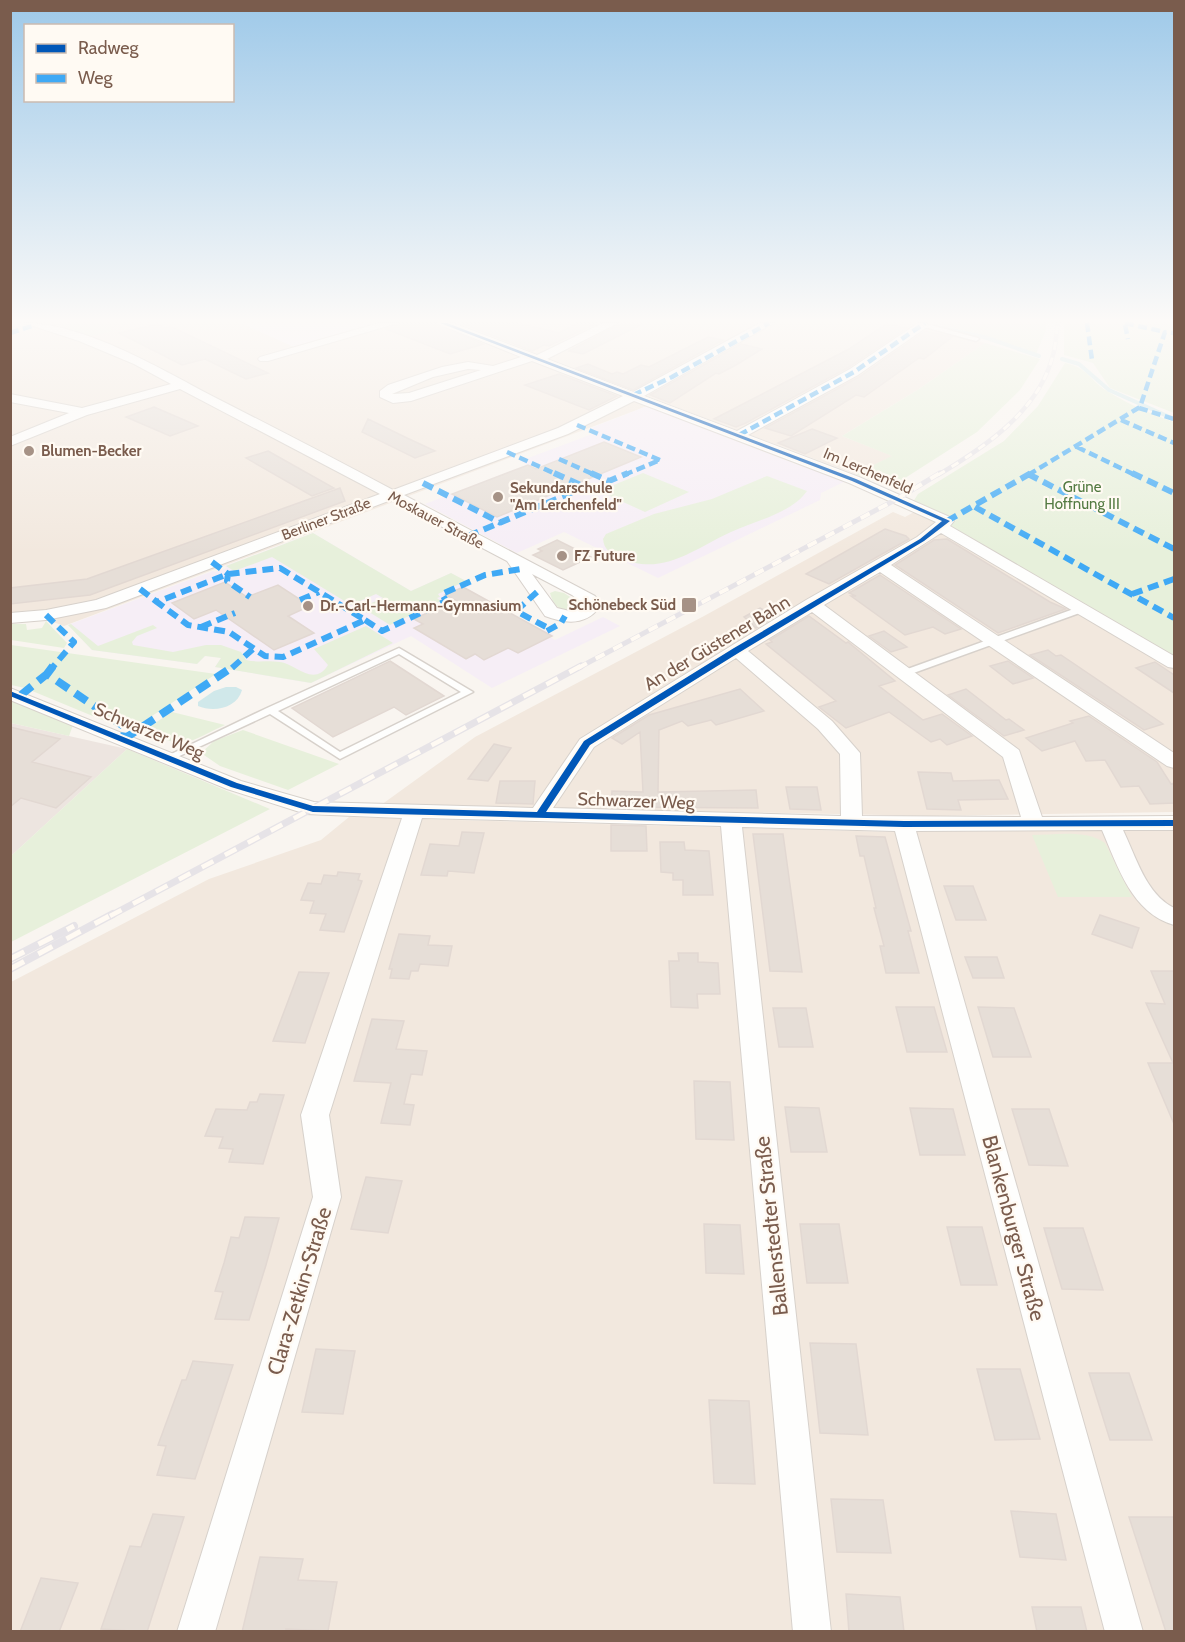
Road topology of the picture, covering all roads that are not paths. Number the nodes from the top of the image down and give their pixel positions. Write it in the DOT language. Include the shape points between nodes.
graph roads {
  1 [pos="18,400"];
  2 [pos="128,400"];
  3 [pos="209,400"];
  4 [pos="624,400"];
  5 [pos="645,400"];
  6 [pos="804,400"];
  7 [pos="83,412"];
  8 [pos="739,435"];
  9 [pos="10,442"];
  10 [pos="390,495"];
  11 [pos="940,527"];
  12 [pos="514,560"];
  13 [pos="879,564"];
  14 [pos="812,604"];
  15 [pos="1082,609"];
  16 [pos="10,618"];
  17 [pos="994,640"];
  18 [pos="737,650"];
  19 [pos="1174,663"];
  20 [pos="905,673"];
  21 [pos="10,693"];
  22 [pos="270,710"];
  23 [pos="170,757"];
  24 [pos="1174,762"];
  25 [pos="414,812"];
  26 [pos="540,815"];
  27 [pos="731,820"];
  28 [pos="852,823"];
  29 [pos="904,824"];
  30 [pos="1110,824"];
  31 [pos="1174,824"];
  32 [pos="1034,825"];
  33 [pos="1174,917"];
  34 [pos="196,1632"];
  35 [pos="812,1632"];
  36 [pos="1124,1632"];
  1 -- 7 [label="street"];
  2 -- 7 [label="street"];
  3 -- 10 [label="street, Moskauer Straße"];
  4 -- 10 [label="street, Berliner Straße" via="563,431"];
  5 -- 8 [label="street, Im Lerchenfeld"];
  6 -- 8 [label="street"];
  7 -- 9 [label="street"];
  8 -- 11 [label="street, Im Lerchenfeld" via="947,521"];
  10 -- 12 [label="street, Moskauer Straße"];
  10 -- 16 [label="street, Berliner Straße" via="100,604"];
  11 -- 13 [label="street, An der Güstener Bahn"];
  11 -- 15 [label="street"];
  12 -- 12 [label="street, Moskauer Straße" via="550,612 572,617 590,611 593,605 589,599"];
  13 -- 14 [label="street, An der Güstener Bahn"];
  13 -- 17 [label="street"];
  14 -- 18 [label="street, An der Güstener Bahn"];
  14 -- 20 [label="street, An der Güstener Bahn"];
  15 -- 17 [label="lane"];
  15 -- 19 [label="street"];
  17 -- 20 [label="lane"];
  17 -- 24 [label="street"];
  18 -- 26 [label="street, An der Güstener Bahn" via="587,743"];
  18 -- 28 [label="street, An der Güstener Bahn" via="825,724 850,753"];
  20 -- 32 [label="street, An der Güstener Bahn" via="1012,754"];
  21 -- 23 [label="street, Schwarzer Weg"];
  22 -- 22 [label="lane" via="340,756 468,692 399,651"];
  22 -- 23 [label="lane"];
  23 -- 25 [label="street, Schwarzer Weg" via="234,785 314,809"];
  25 -- 26 [label="street, Schwarzer Weg"];
  25 -- 34 [label="street, Clara-Zetkin-Straße" via="315,1115 327,1197"];
  26 -- 27 [label="street, Schwarzer Weg"];
  27 -- 28 [label="street, Schwarzer Weg"];
  27 -- 35 [label="street, Ballenstedter Straße"];
  28 -- 29 [label="street, Schwarzer Weg"];
  29 -- 32 [label="street, Schwarzer Weg"];
  29 -- 36 [label="street, Blankenburger Straße"];
  30 -- 31 [label="street, Schwarzer Weg"];
  30 -- 32 [label="street, Schwarzer Weg"];
  30 -- 33 [label="street" via="1148,899 1164,914"];
}
